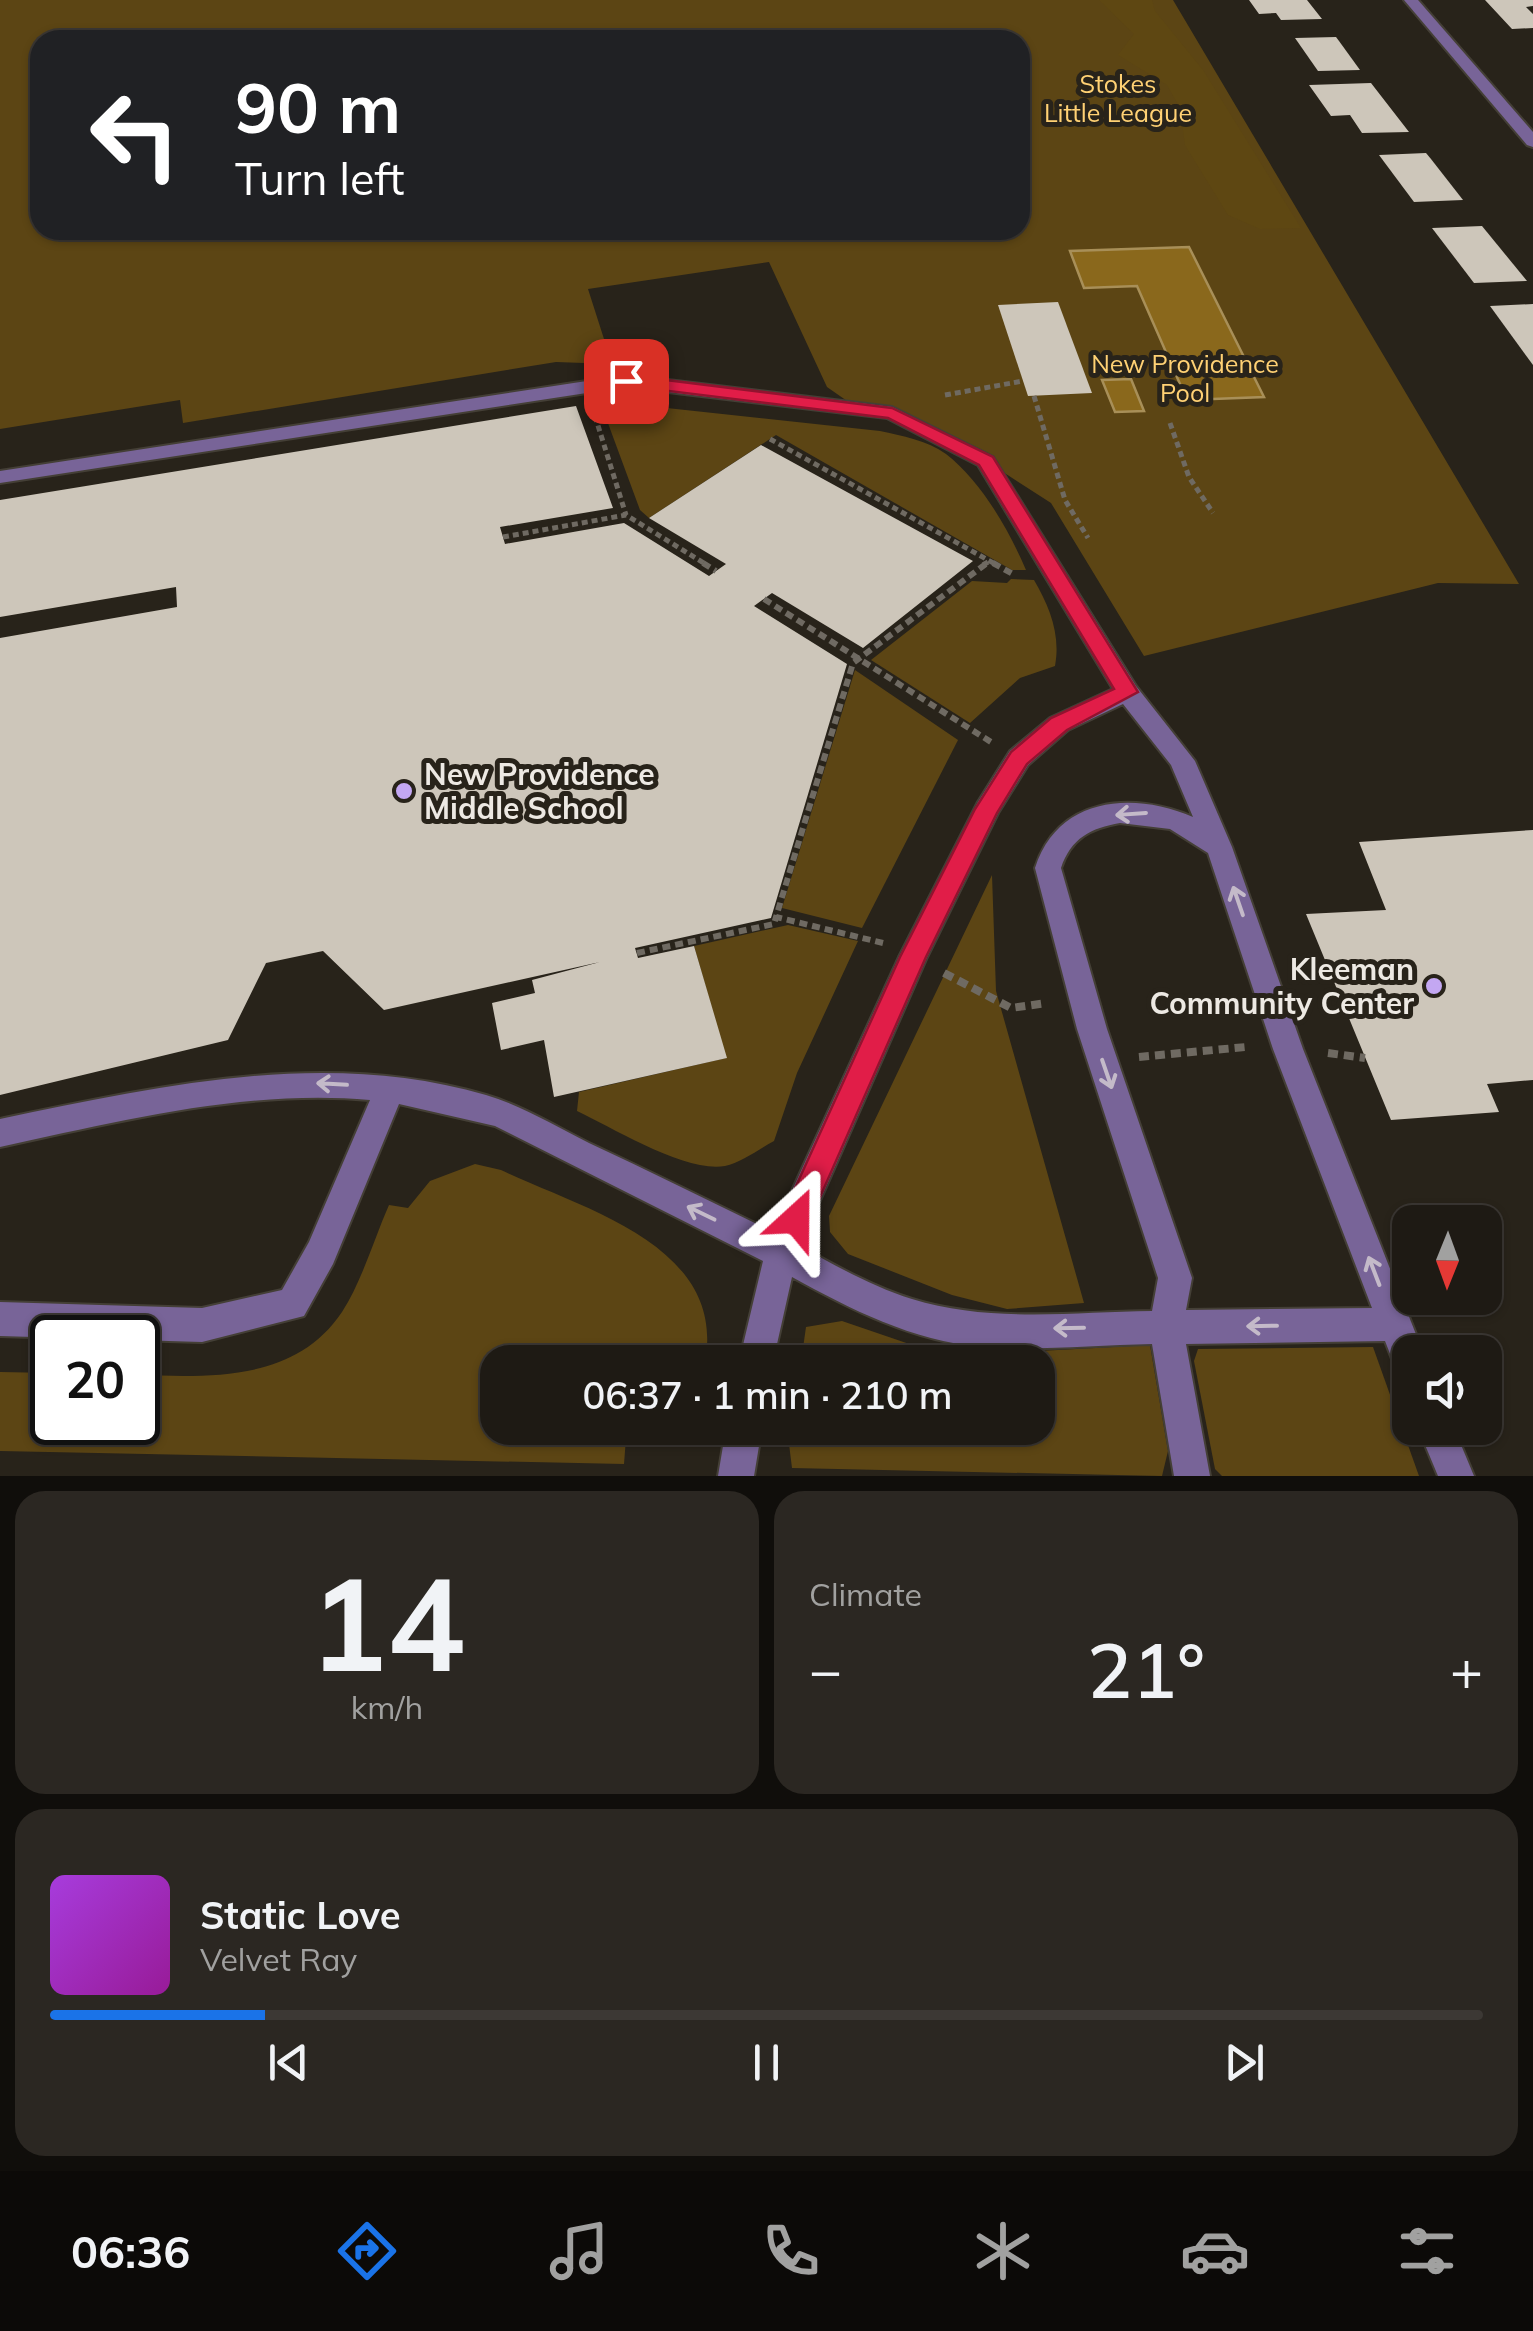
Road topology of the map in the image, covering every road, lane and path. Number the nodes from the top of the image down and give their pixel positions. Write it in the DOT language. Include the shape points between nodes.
graph roads {
  1 [pos="1411,0"];
  2 [pos="1533,142"];
  3 [pos="1022,382"];
  4 [pos="945,395"];
  5 [pos="1034,396"];
  6 [pos="1170,423"];
  7 [pos="770,439"];
  8 [pos="0,477"];
  9 [pos="1213,514"];
  10 [pos="503,537"];
  11 [pos="1088,538"];
  12 [pos="716,571"];
  13 [pos="1054,573"];
  14 [pos="764,599"];
  15 [pos="1127,692"];
  16 [pos="1019,758"];
  17 [pos="1219,847"];
  18 [pos="776,917"];
  19 [pos="637,953"];
  20 [pos="390,1090"];
  21 [pos="0,1133"];
  22 [pos="781,1252"];
  23 [pos="0,1319"];
  24 [pos="1395,1324"];
  25 [pos="1166,1328"];
  26 [pos="1399,1335"];
  27 [pos="760,1345"];
  28 [pos="741,1445"];
  29 [pos="1443,1445"];
  30 [pos="736,1476"];
  31 [pos="1192,1476"];
  32 [pos="1456,1476"];
  1 -- 2 [label="street"];
  3 -- 4 [label="path"];
  5 -- 11 [label="path" via="1065,500"];
  6 -- 9 [label="path" via="1189,477"];
  7 -- 13 [label="path" via="1007,573"];
  8 -- 13 [label="street" via="626,381 892,413 986,461"];
  10 -- 12 [label="path" via="626,515"];
  13 -- 15 [label="street"];
  14 -- 16 [label="path"];
  15 -- 16 [label="street" via="1059,724"];
  15 -- 17 [label="street" via="1182,760"];
  16 -- 22 [label="street" via="913,957"];
  24 -- 17 [label="street, one-way" via="1288,1049"];
  17 -- 25 [label="street, one-way" via="1180,822 1144,812 1080,823 1050,853 1048,868 1092,1029 1175,1278"];
  18 -- 19 [label="path" via="774,924"];
  20 -- 21 [label="street, one-way" via="326,1083 187,1094"];
  22 -- 20 [label="street, one-way" via="487,1109"];
  20 -- 23 [label="street" via="321,1253 292,1304 202,1325"];
  25 -- 22 [label="street, one-way" via="935,1326 854,1294"];
  22 -- 27 [label="street"];
  24 -- 25 [label="street, one-way"];
  24 -- 26 [label="street"];
  25 -- 31 [label="street"];
  28 -- 30 [label="street"];
  29 -- 32 [label="street"];
}
